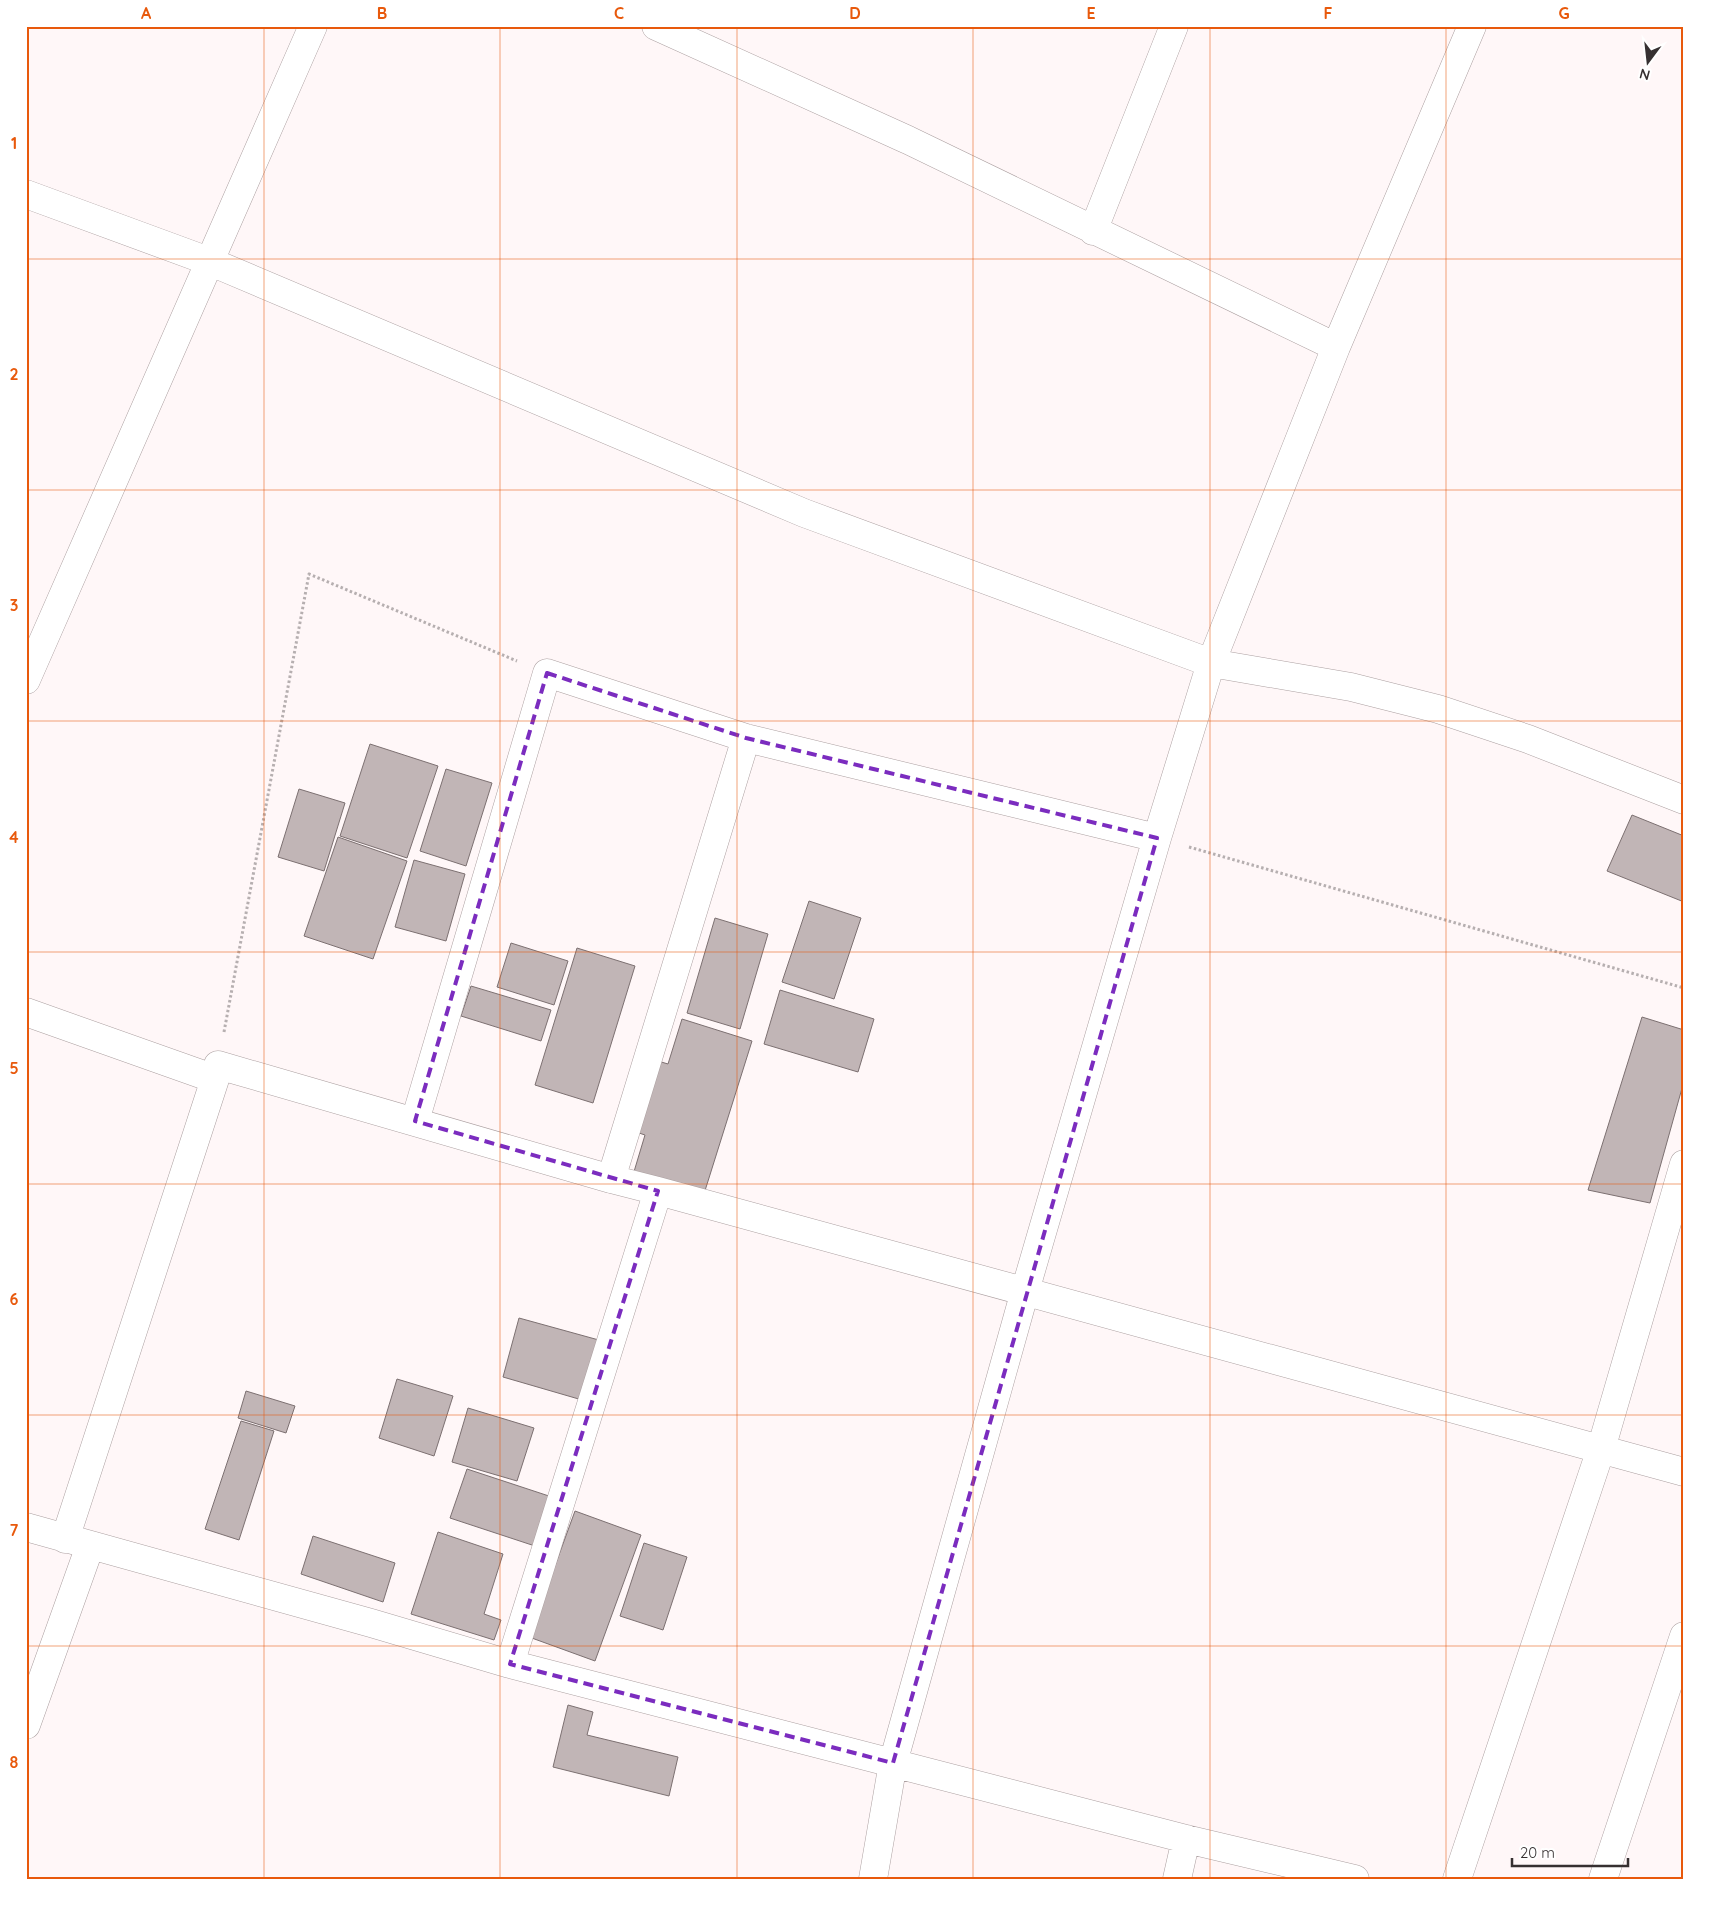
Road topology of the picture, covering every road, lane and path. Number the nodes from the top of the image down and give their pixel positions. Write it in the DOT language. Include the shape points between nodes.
graph roads {
  1 [pos="312,26"];
  2 [pos="656,26"];
  3 [pos="1174,26"];
  4 [pos="1472,26"];
  5 [pos="706,36"];
  6 [pos="26,194"];
  7 [pos="1093,231"];
  8 [pos="211,262"];
  9 [pos="1336,347"];
  10 [pos="1211,663"];
  11 [pos="547,673"];
  12 [pos="26,680"];
  13 [pos="746,738"];
  14 [pos="1684,800"];
  15 [pos="1156,838"];
  16 [pos="1684,988"];
  17 [pos="26,1012"];
  18 [pos="216,1072"];
  19 [pos="415,1121"];
  20 [pos="1684,1164"];
  21 [pos="611,1180"];
  22 [pos="658,1191"];
  23 [pos="1025,1291"];
  24 [pos="1601,1449"];
  25 [pos="1684,1472"];
  26 [pos="26,1527"];
  27 [pos="78,1542"];
  28 [pos="1684,1636"];
  29 [pos="510,1664"];
  30 [pos="26,1725"];
  31 [pos="893,1763"];
  32 [pos="1186,1839"];
  33 [pos="873,1879"];
  34 [pos="1177,1879"];
  35 [pos="1355,1879"];
  36 [pos="1457,1879"];
  37 [pos="1603,1879"];
  1 -- 8 [label="street"];
  2 -- 5 [label="street"];
  3 -- 7 [label="street"];
  4 -- 9 [label="street"];
  5 -- 7 [label="street"];
  6 -- 8 [label="street"];
  7 -- 9 [label="street"];
  8 -- 10 [label="street" via="804,513"];
  8 -- 12 [label="street"];
  9 -- 10 [label="street"];
  10 -- 14 [label="street" via="1351,687 1438,709 1528,739"];
  10 -- 15 [label="street"];
  11 -- 13 [label="street"];
  11 -- 18 [label="path" via="309,574"];
  11 -- 19 [label="street"];
  13 -- 15 [label="street"];
  13 -- 21 [label="street"];
  15 -- 16 [label="path"];
  15 -- 23 [label="street"];
  17 -- 18 [label="street"];
  18 -- 19 [label="street"];
  18 -- 27 [label="street"];
  19 -- 21 [label="street"];
  20 -- 24 [label="street"];
  21 -- 22 [label="street"];
  22 -- 23 [label="street"];
  22 -- 29 [label="street"];
  23 -- 24 [label="street"];
  23 -- 31 [label="street"];
  24 -- 25 [label="street"];
  24 -- 36 [label="street"];
  26 -- 27 [label="street"];
  27 -- 29 [label="street"];
  27 -- 30 [label="street"];
  28 -- 37 [label="street"];
  29 -- 31 [label="street"];
  31 -- 32 [label="street"];
  31 -- 33 [label="street"];
  32 -- 34 [label="street"];
  32 -- 35 [label="street"];
}
